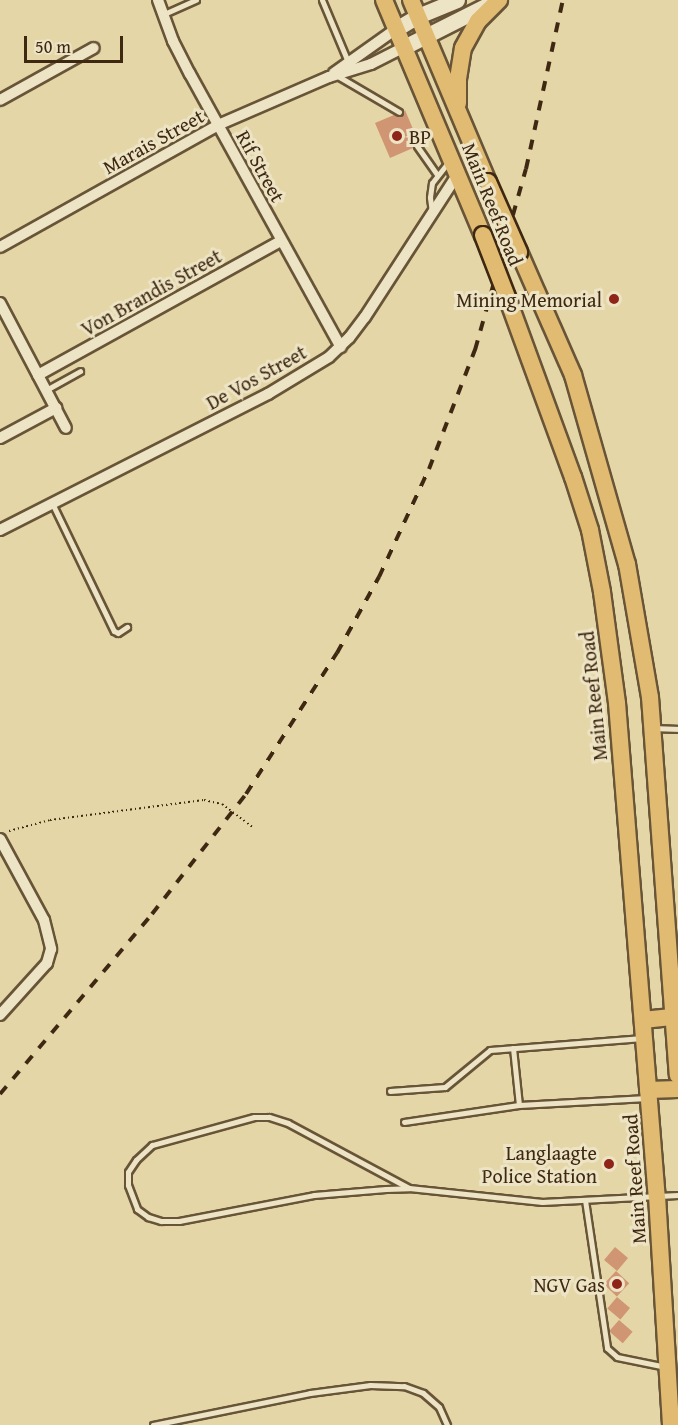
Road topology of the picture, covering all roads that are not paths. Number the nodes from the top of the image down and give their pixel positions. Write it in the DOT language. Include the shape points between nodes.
graph roads {
  1 [pos="158,0"];
  2 [pos="196,0"];
  3 [pos="322,0"];
  4 [pos="384,0"];
  5 [pos="457,0"];
  6 [pos="498,0"];
  7 [pos="415,8"];
  8 [pos="162,14"];
  9 [pos="396,29"];
  10 [pos="427,34"];
  11 [pos="404,47"];
  12 [pos="94,48"];
  13 [pos="348,63"];
  14 [pos="333,75"];
  15 [pos="0,100"];
  16 [pos="399,112"];
  17 [pos="459,115"];
  18 [pos="218,125"];
  19 [pos="417,146"];
  20 [pos="455,166"];
  21 [pos="437,175"];
  22 [pos="433,213"];
  23 [pos="281,241"];
  24 [pos="0,247"];
  25 [pos="0,303"];
  26 [pos="340,347"];
  27 [pos="80,371"];
  28 [pos="38,375"];
  29 [pos="46,390"];
  30 [pos="56,408"];
  31 [pos="66,428"];
  32 [pos="0,438"];
  33 [pos="52,503"];
  34 [pos="0,530"];
  35 [pos="127,627"];
  36 [pos="652,728"];
  37 [pos="678,729"];
  38 [pos="3,843"];
  39 [pos="0,1014"];
  40 [pos="674,1017"];
  41 [pos="643,1020"];
  42 [pos="644,1038"];
  43 [pos="513,1048"];
  44 [pos="678,1075"];
  45 [pos="678,1089"];
  46 [pos="390,1091"];
  47 [pos="649,1094"];
  48 [pos="519,1105"];
  49 [pos="404,1122"];
  50 [pos="410,1188"];
  51 [pos="678,1195"];
  52 [pos="657,1196"];
  53 [pos="585,1200"];
  54 [pos="667,1368"];
  55 [pos="153,1425"];
  56 [pos="447,1425"];
  57 [pos="672,1425"];
  1 -- 8 [label="street, Rif Street"];
  2 -- 8 [label="lane"];
  3 -- 13 [label="lane"];
  4 -- 9 [label="main road, Main Reef Road"];
  5 -- 7 [label="main road"];
  6 -- 10 [label="main road"];
  6 -- 17 [label="main road" via="478,21 464,48 458,79"];
  7 -- 9 [label="main road"];
  7 -- 10 [label="main road, Main Reef Road"];
  8 -- 18 [label="street, Rif Street"];
  9 -- 11 [label="main road, Main Reef Road"];
  9 -- 13 [label="street, Marais Street"];
  10 -- 11 [label="main road"];
  10 -- 17 [label="main road, Main Reef Road"];
  11 -- 14 [label="street, Marais Street" via="370,64"];
  11 -- 20 [label="main road, Main Reef Road"];
  12 -- 15 [label="street"];
  13 -- 14 [label="street, Marais Street"];
  14 -- 16 [label="lane"];
  14 -- 18 [label="street, Marais Street"];
  17 -- 36 [label="main road, Main Reef Road, bridge" via="573,375 627,564"];
  18 -- 23 [label="street, Rif Street"];
  18 -- 24 [label="street, Marais Street"];
  19 -- 21 [label="lane"];
  20 -- 21 [label="lane"];
  20 -- 22 [label="street, De Vos Street"];
  20 -- 41 [label="main road, Main Reef Road, bridge" via="507,297 590,530 617,703"];
  21 -- 22 [label="lane" via="430,190"];
  22 -- 26 [label="street, De Vos Street" via="365,317"];
  23 -- 26 [label="street, Rif Street"];
  23 -- 28 [label="street, Von Brandis Street"];
  25 -- 28 [label="street"];
  26 -- 33 [label="street, De Vos Street" via="268,394"];
  27 -- 29 [label="lane"];
  28 -- 29 [label="street"];
  29 -- 30 [label="street"];
  30 -- 31 [label="street"];
  30 -- 32 [label="street"];
  33 -- 34 [label="street, De Vos Street"];
  33 -- 35 [label="lane" via="114,631 118,633"];
  36 -- 37 [label="lane"];
  36 -- 40 [label="main road, Main Reef Road"];
  38 -- 39 [label="street" via="48,930 51,950 47,963"];
  40 -- 41 [label="main road"];
  40 -- 44 [label="main road, Main Reef Road"];
  41 -- 42 [label="main road, Main Reef Road"];
  42 -- 43 [label="lane"];
  42 -- 47 [label="main road, Main Reef Road"];
  43 -- 46 [label="lane" via="484,1053 445,1087"];
  43 -- 48 [label="lane"];
  45 -- 47 [label="main road"];
  47 -- 48 [label="lane"];
  47 -- 52 [label="main road, Main Reef Road"];
  48 -- 49 [label="lane"];
  50 -- 50 [label="lane" via="288,1123 269,1117 254,1117 152,1144 136,1160 129,1172 128,1185 138,1209 161,1221 179,1221 314,1195"];
  50 -- 53 [label="lane" via="542,1202"];
  51 -- 52 [label="lane"];
  52 -- 53 [label="lane"];
  52 -- 54 [label="main road, Main Reef Road"];
  53 -- 54 [label="lane" via="607,1348 616,1357"];
  54 -- 57 [label="main road, Main Reef Road"];
  55 -- 56 [label="lane" via="370,1384 404,1386 423,1393 438,1407"];
}
